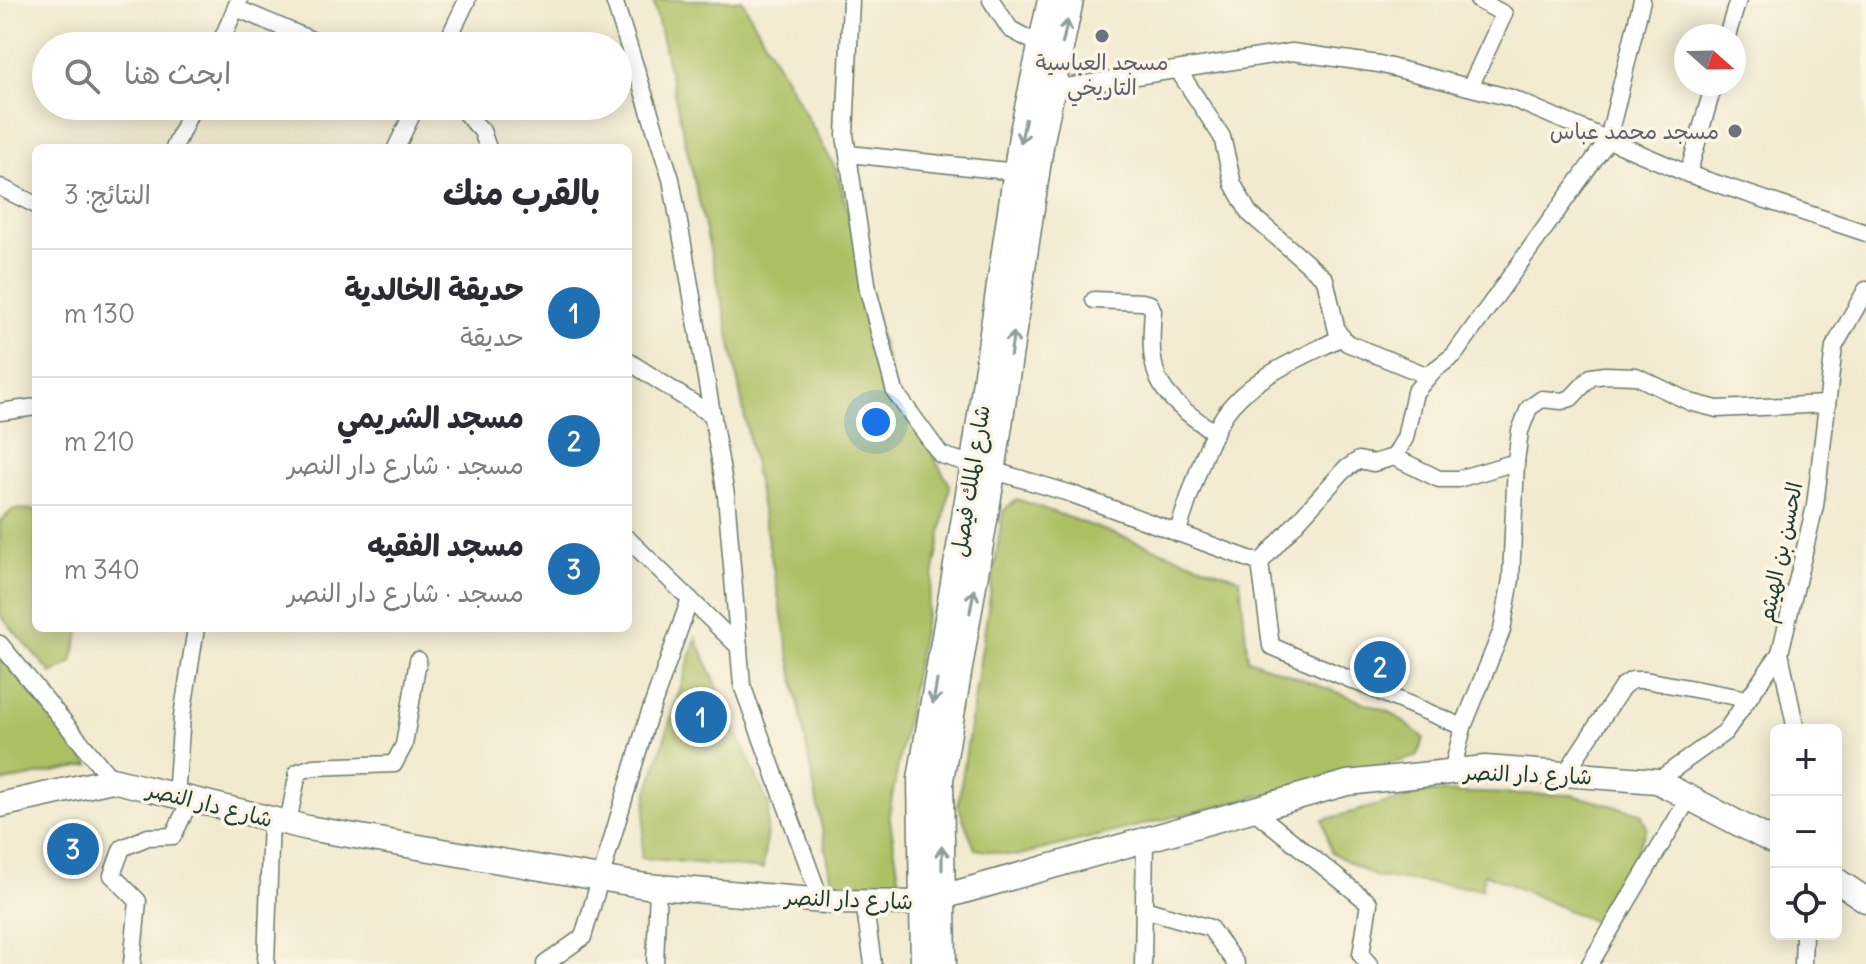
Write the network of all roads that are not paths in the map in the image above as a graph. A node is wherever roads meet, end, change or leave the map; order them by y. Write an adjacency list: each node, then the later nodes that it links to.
1 (467, 0): 14 (street)
2 (614, 0): 15 (street)
3 (851, 0): 29 (street)
4 (991, 0): 16 (street)
5 (1050, 0): 16 (street, شارع الملك فيصل)
6 (1071, 0): 20 (street, one-way to 6)
7 (1478, 0): 19 (street)
8 (1642, 0): 25 (street)
9 (1738, 0): 11 (street)
10 (237, 4): 12 (street); 13 (street)
11 (1731, 24)
12 (225, 32)
13 (296, 32)
14 (452, 32)
15 (624, 32)
16 (1040, 45): 30 (street, شارع الملك فيصل, one-way to 30)
17 (632, 57): 43 (street)
18 (1178, 70): 19 (street); 20 (street); 37 (street)
19 (1470, 87): 25 (street)
20 (1053, 89): 47 (street, one-way to 20)
21 (1711, 96): 31 (street)
22 (187, 120): 26 (street)
23 (409, 120): 27 (street)
24 (472, 120): 28 (street)
25 (1608, 140): 31 (street); 39 (street)
26 (176, 144)
27 (398, 144)
28 (487, 144)
29 (849, 154): 30 (street); 47 (street)
30 (1016, 172): 47 (street, شارع الملك فيصل)
31 (1688, 174): 34 (street)
32 (0, 187): 33 (street)
33 (32, 203)
34 (1866, 233)
35 (1866, 290): 40 (street, الحسن بن الهيثم)
36 (1094, 300): 44 (street)
37 (1342, 337): 39 (street); 44 (street)
38 (632, 364): 43 (street)
39 (1428, 376): 45 (street)
40 (1827, 404): 46 (street); 55 (street, الحسن بن الهيثم)
41 (32, 408): 42 (street)
42 (0, 412)
43 (713, 416): 54 (street)
44 (1215, 433): 48 (street)
45 (1394, 457): 46 (street); 50 (street)
46 (1516, 462): 59 (street)
47 (983, 467): 48 (street); 74 (street, شارع الملك فيصل)
48 (1177, 533): 50 (street)
49 (632, 543): 51 (street)
50 (1260, 563): 59 (street)
51 (690, 599): 54 (street); 71 (street)
52 (195, 632): 64 (street)
53 (0, 644): 62 (street)
54 (739, 647): 76 (street)
55 (1780, 653): 57 (street, الحسن بن الهيثم); 58 (street)
56 (418, 660): 68 (street)
57 (1748, 699): 61 (street); 63 (street, الحسن بن الهيثم)
58 (1795, 724)
59 (1463, 727): 60 (street)
60 (1452, 772): 61 (street, شارع دار النصر); 67 (street, شارع دار النصر)
61 (1565, 774): 63 (street, شارع دار النصر)
62 (112, 780): 64 (street, شارع دار النصر); 66 (street, شارع دار النصر)
63 (1657, 781): 65 (street, شارع دار النصر)
64 (184, 798): 68 (street, شارع دار النصر); 80 (street)
65 (1689, 798): 70 (street, شارع دار النصر); 90 (street)
66 (0, 805)
67 (1252, 809): 69 (street, شارع دار النصر); 89 (street)
68 (280, 821): 71 (street, شارع دار النصر); 81 (street)
69 (1145, 839): 74 (street, شارع دار النصر); 78 (street)
70 (1770, 840)
71 (599, 878): 73 (street, شارع دار النصر); 82 (street)
72 (1842, 884): 75 (street)
73 (658, 887): 76 (street, شارع دار النصر); 83 (street)
74 (932, 900): 77 (street, شارع دار النصر); 85 (street, شارع الملك فيصل); 86 (street)
75 (1866, 900)
76 (821, 901): 77 (street, شارع دار النصر)
77 (864, 902): 84 (street)
78 (1144, 909): 87 (street); 88 (street)
79 (1804, 940): 91 (street)
80 (132, 964)
81 (266, 964)
82 (545, 964)
83 (655, 964)
84 (873, 964)
85 (923, 964)
86 (944, 964)
87 (1143, 964)
88 (1236, 964)
89 (1369, 964)
90 (1590, 964)
91 (1803, 964)

